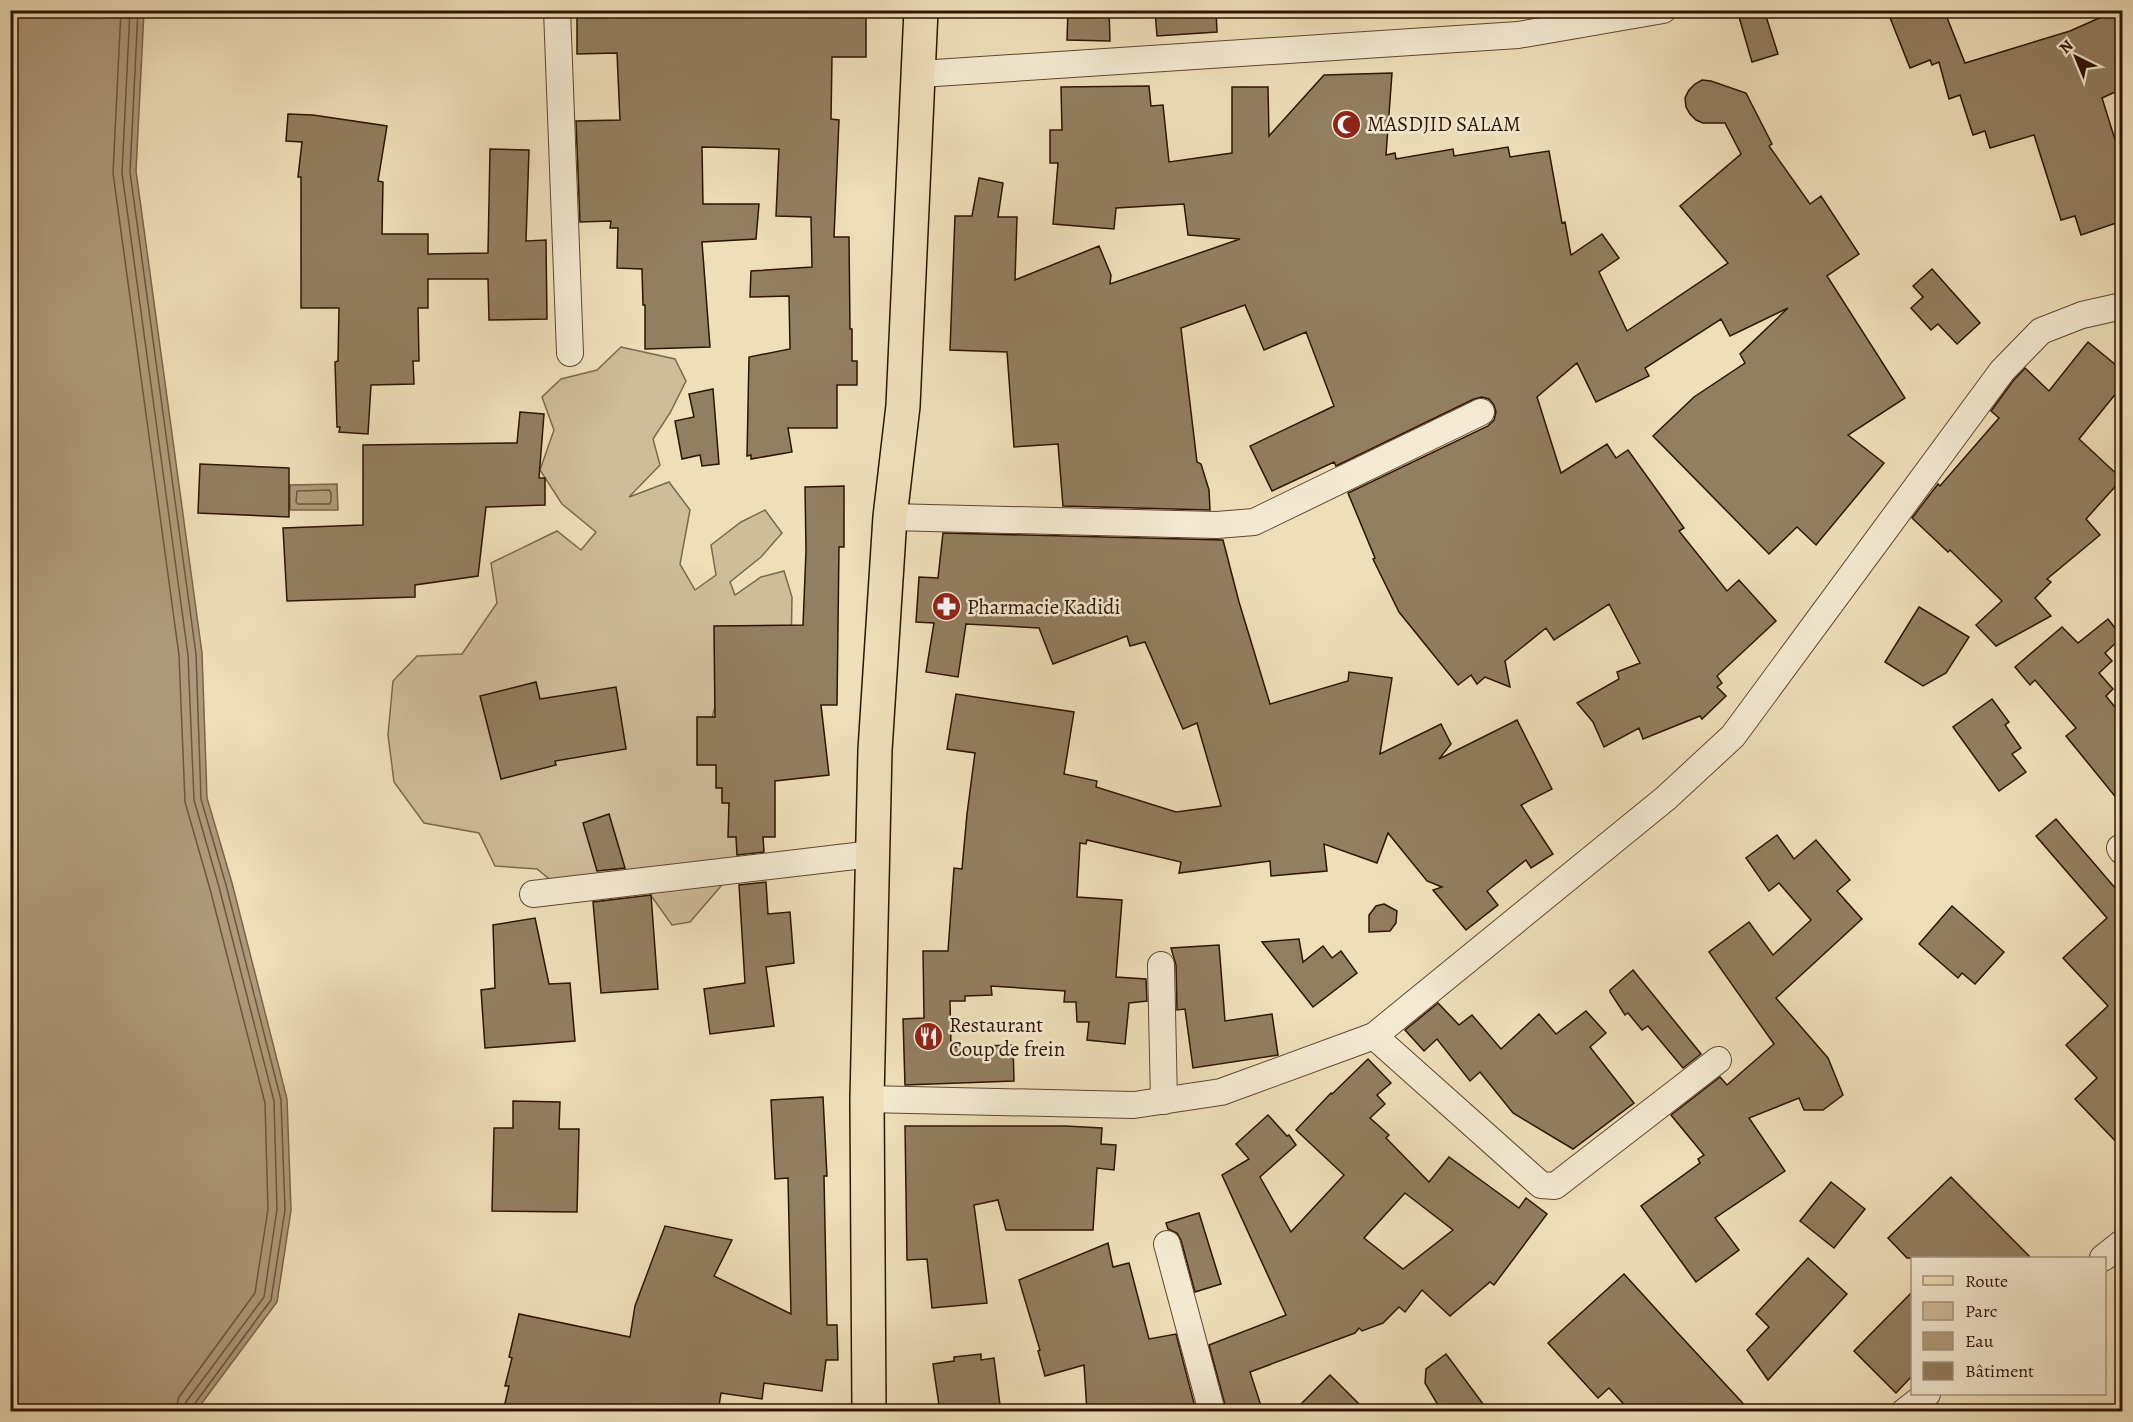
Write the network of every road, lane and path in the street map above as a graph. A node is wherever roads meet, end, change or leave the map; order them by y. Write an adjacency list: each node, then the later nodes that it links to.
1 (557, 10): 6 (street)
2 (921, 10): 4 (main road)
3 (1663, 10): 4 (street)
4 (920, 74): 8 (main road)
5 (2122, 306): 12 (street)
6 (570, 353)
7 (1481, 412): 8 (street)
8 (890, 517): 9 (main road)
9 (872, 854): 10 (street); 14 (main road)
10 (533, 894)
11 (1161, 965): 15 (street)
12 (1374, 1036): 13 (street); 15 (street)
13 (1718, 1060)
14 (867, 1099): 15 (street); 20 (main road)
15 (1164, 1101)
16 (1167, 1244): 21 (street)
17 (2122, 1244): 18 (street)
18 (2104, 1257)
19 (1927, 1395): 22 (street)
20 (869, 1412)
21 (1212, 1412)
22 (1904, 1412)

